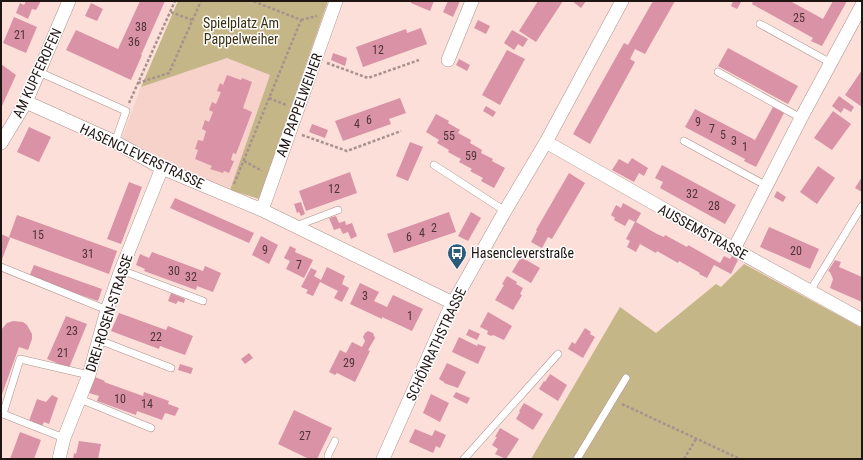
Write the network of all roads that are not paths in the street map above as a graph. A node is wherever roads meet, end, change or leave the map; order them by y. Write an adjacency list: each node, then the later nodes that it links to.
1 (69, 1): 9 (street, AM KUPFEROFEN)
2 (336, 1): 21 (street, AM PAPPELWEIHER)
3 (472, 1): 7 (street)
4 (622, 1): 15 (street, SCHÖNRATHSTRASSE)
5 (862, 5): 8 (street)
6 (760, 24): 8 (lane)
7 (448, 60)
8 (831, 63): 12 (street)
9 (39, 72): 11 (street, AM KUPFEROFEN); 14 (lane)
10 (718, 72): 12 (lane)
11 (26, 102): 14 (street, HASENCLEVERSTRASSE); 16 (street, AM KUPFEROFEN)
12 (801, 118): 19 (street)
13 (684, 141): 19 (lane)
14 (115, 142): 18 (street, HASENCLEVERSTRASSE)
15 (546, 142): 23 (street, SCHÖNRATHSTRASSE); 25 (street, AUSSEMSTRASSE)
16 (1, 143)
17 (434, 165): 23 (lane)
18 (162, 168): 21 (street, HASENCLEVERSTRASSE); 27 (street, DREI-ROSEN-STRASSE)
19 (767, 186): 25 (street)
20 (862, 206): 28 (lane)
21 (262, 210): 24 (street, HASENCLEVERSTRASSE)
22 (338, 210): 24 (lane)
23 (505, 210): 30 (street, SCHÖNRATHSTRASSE)
24 (296, 226): 30 (street, HASENCLEVERSTRASSE)
25 (734, 249): 28 (street, AUSSEMSTRASSE)
26 (1, 267): 31 (lane)
27 (121, 270): 29 (lane); 31 (street, DREI-ROSEN-STRASSE)
28 (810, 291): 32 (street, AUSSEMSTRASSE)
29 (203, 301)
30 (453, 303): 45 (street, SCHÖNRATHSTRASSE)
31 (107, 310): 33 (street, DREI-ROSEN-STRASSE)
32 (862, 320)
33 (99, 340): 35 (lane); 36 (street, DREI-ROSEN-STRASSE)
34 (558, 354): 46 (lane)
35 (171, 368)
36 (89, 374): 38 (street, DREI-ROSEN-STRASSE); 39 (lane)
37 (626, 378): 47 (lane)
38 (80, 399): 40 (lane); 41 (street, DREI-ROSEN-STRASSE)
39 (2, 416): 41 (lane)
40 (151, 428)
41 (64, 438): 43 (street, DREI-ROSEN-STRASSE)
42 (335, 440): 44 (lane)
43 (59, 459)
44 (328, 459)
45 (383, 459)
46 (464, 459)
47 (577, 459)

